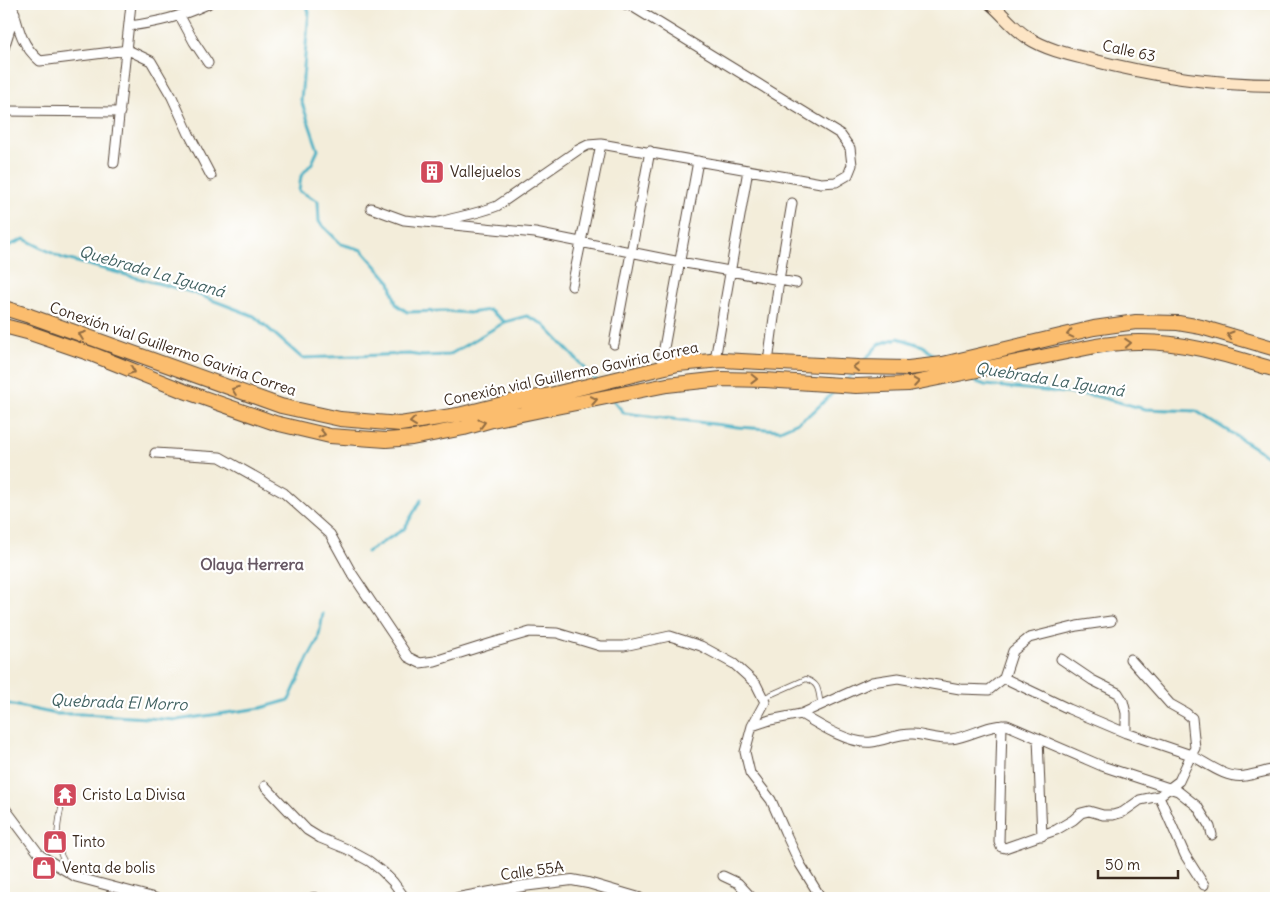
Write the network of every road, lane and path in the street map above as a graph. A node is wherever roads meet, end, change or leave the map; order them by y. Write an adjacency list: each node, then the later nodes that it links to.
1 (131, 4): 7 (street)
2 (208, 4): 6 (street)
3 (625, 4): 18 (street)
4 (991, 4): 11 (main road, Calle 63)
5 (14, 8): 8 (street); 9 (street)
6 (180, 16): 7 (street); 10 (street)
7 (129, 26): 9 (street)
8 (4, 48)
9 (128, 50): 13 (street); 19 (street)
10 (208, 63)
11 (1276, 85)
12 (4, 111): 13 (street)
13 (120, 112): 17 (street)
14 (601, 144): 15 (street); 22 (street); 23 (street)
15 (650, 152): 16 (street); 24 (street)
16 (698, 160): 18 (street); 25 (street)
17 (114, 163)
18 (748, 170): 26 (street)
19 (211, 176)
20 (792, 203): 27 (street)
21 (371, 208): 22 (street)
22 (436, 223): 23 (street)
23 (580, 243): 24 (street); 29 (street)
24 (630, 253): 25 (street); 32 (street)
25 (680, 262): 26 (street); 36 (street)
26 (729, 271): 27 (street); 34 (street)
27 (779, 280): 28 (street); 35 (street)
28 (796, 282)
29 (572, 286)
30 (4, 308): 38 (highway, Conexión vial Guillermo Gaviria Correa, one-way to 30)
31 (4, 326): 38 (highway, Conexión vial Guillermo Gaviria Correa, one-way to 38)
32 (614, 344)
33 (1276, 349): 38 (highway, Conexión vial Guillermo Gaviria Correa, one-way to 38)
34 (716, 354)
35 (769, 355)
36 (662, 358)
37 (1276, 370): 38 (highway, Conexión vial Guillermo Gaviria Correa, one-way to 37)
38 (546, 402)
39 (155, 454): 44 (street)
40 (1111, 621): 43 (street)
41 (1061, 659): 49 (street)
42 (1130, 659): 51 (street)
43 (1004, 678): 45 (street); 49 (street)
44 (763, 698): 45 (lane); 48 (street)
45 (821, 706): 46 (street)
46 (801, 714): 47 (street); 48 (street)
47 (1002, 725): 50 (street); 59 (street)
48 (752, 726): 68 (street)
49 (1126, 733): 51 (street)
50 (1038, 738): 54 (street); 59 (street)
51 (1191, 755): 52 (street); 54 (street)
52 (1276, 769)
53 (265, 786): 64 (street)
54 (1168, 789): 55 (street); 58 (street)
55 (1159, 796): 59 (street); 62 (street)
56 (4, 807): 61 (street)
57 (61, 809): 61 (lane)
58 (1212, 835)
59 (1042, 836)
60 (723, 876): 67 (street)
61 (76, 877): 63 (street)
62 (1204, 886)
63 (155, 898)
64 (405, 898)
65 (458, 898): 66 (street, Calle 55A)
66 (639, 898)
67 (752, 898)
68 (821, 898)

